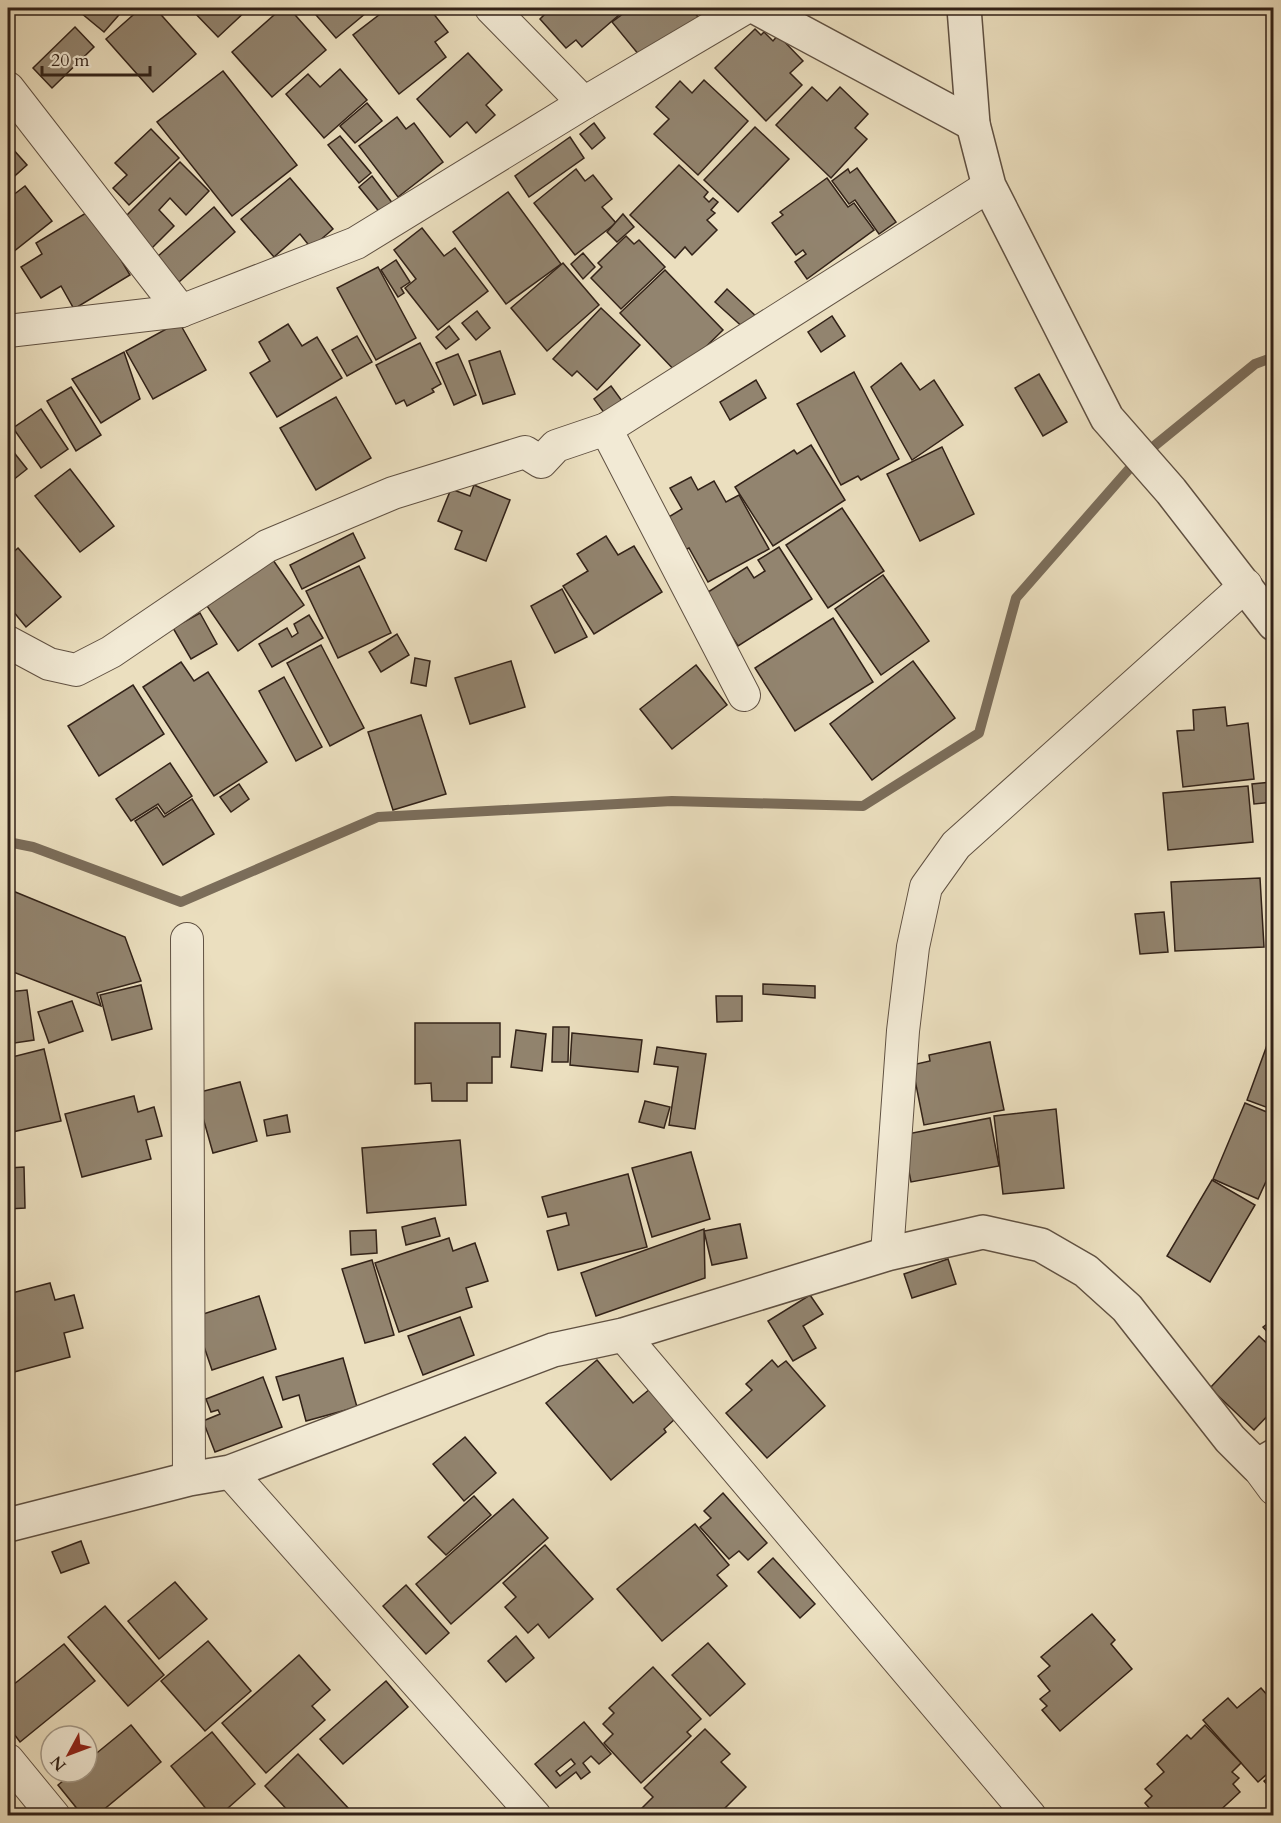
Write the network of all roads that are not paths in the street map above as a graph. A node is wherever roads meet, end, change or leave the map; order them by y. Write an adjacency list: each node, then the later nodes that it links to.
1 (491, 8): 6 (street)
2 (745, 8): 6 (street)
3 (757, 8): 7 (street)
4 (964, 8): 7 (street)
5 (8, 88): 9 (street)
6 (584, 102): 9 (street)
7 (973, 123): 8 (street)
8 (988, 186): 11 (street); 12 (street)
9 (181, 311): 10 (street)
10 (8, 331)
11 (606, 429): 14 (street); 15 (street)
12 (1246, 585): 13 (street); 17 (street)
13 (1274, 624)
14 (8, 642)
15 (744, 695)
16 (187, 939): 21 (street)
17 (887, 1254): 18 (street); 19 (street)
18 (623, 1335): 20 (street); 26 (street)
19 (1268, 1470)
20 (230, 1472): 21 (street); 25 (street)
21 (189, 1479): 22 (street)
22 (8, 1525)
23 (8, 1760): 24 (street)
24 (54, 1815)
25 (535, 1815)
26 (1030, 1815)

